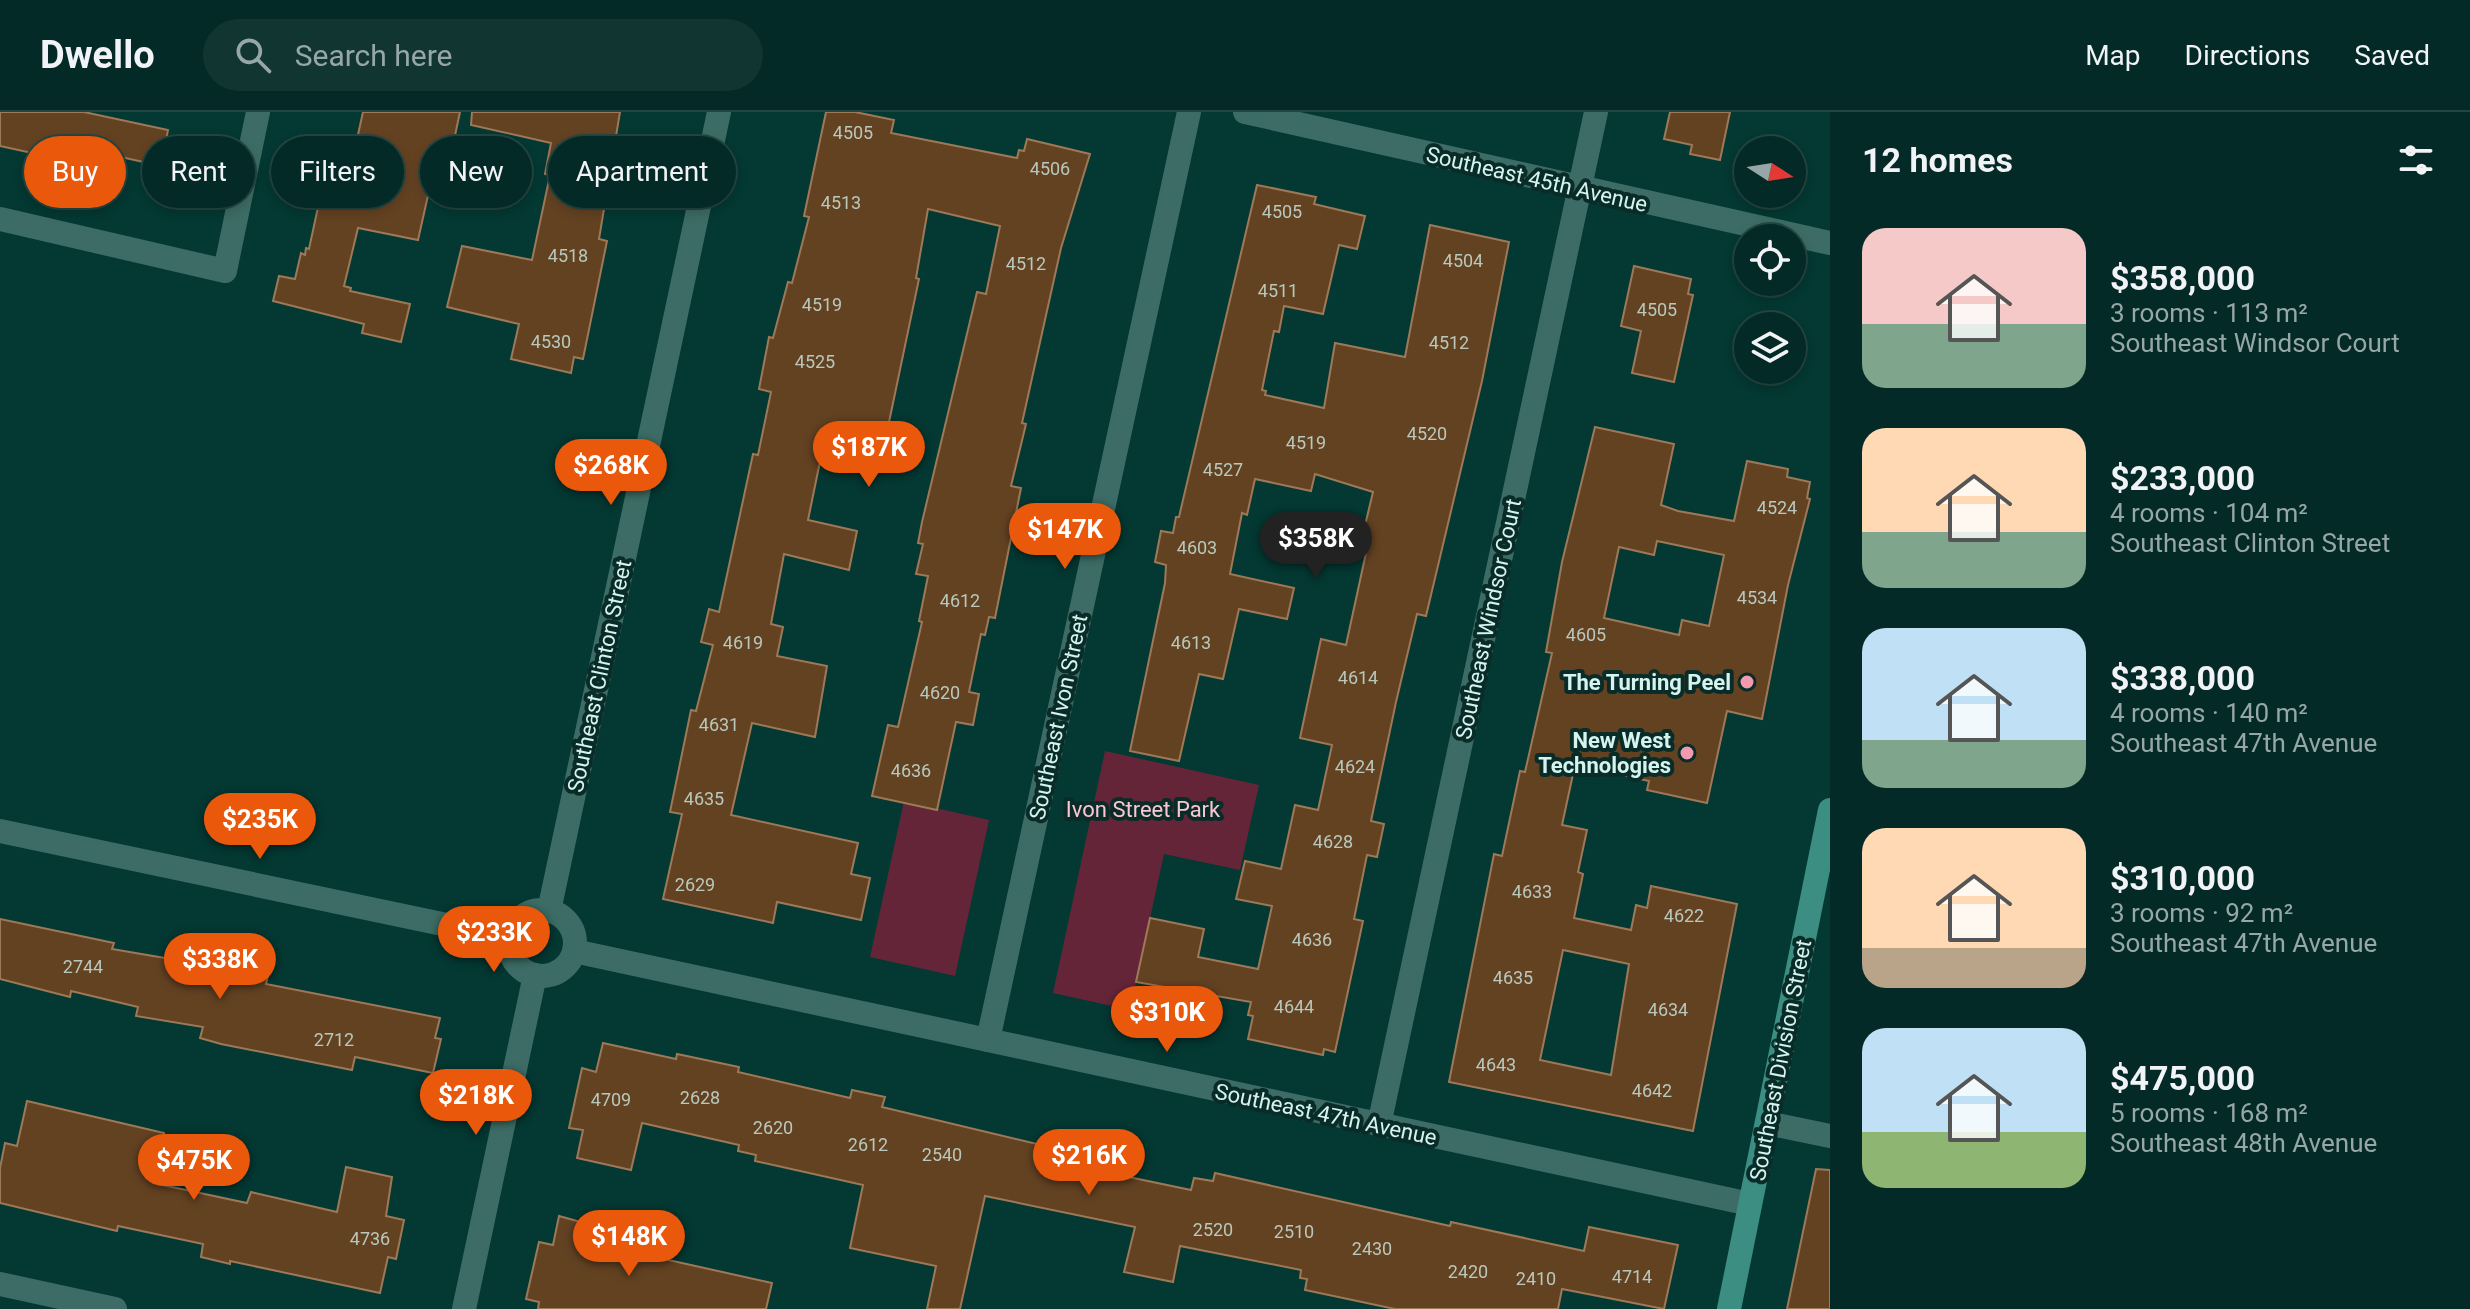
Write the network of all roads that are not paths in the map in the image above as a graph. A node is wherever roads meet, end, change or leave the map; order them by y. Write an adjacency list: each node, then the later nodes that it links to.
1 (258, 112): 7 (street)
2 (719, 112): 11 (street, Southeast Clinton Street)
3 (1189, 112): 15 (street, Southeast Ivon Street)
4 (1245, 112): 6 (street, Southeast 45th Avenue)
5 (1596, 112): 6 (street, Southeast Windsor Court)
6 (1580, 189): 8 (street, Southeast 45th Avenue); 17 (street, Southeast Windsor Court)
7 (0, 219)
8 (1830, 243)
9 (1830, 810): 16 (main road, Southeast Division Street)
10 (0, 831): 12 (street)
11 (549, 911): 12 (street); 13 (street)
12 (509, 938): 14 (street)
13 (574, 951): 14 (street); 15 (street, Southeast 47th Avenue)
14 (535, 975): 22 (street)
15 (988, 1040): 17 (street, Southeast 47th Avenue)
16 (1767, 1123): 18 (street); 19 (main road, Southeast Division Street)
17 (1379, 1125): 19 (street, Southeast 47th Avenue)
18 (1830, 1136)
19 (1750, 1204): 23 (main road, Southeast Division Street)
20 (0, 1284): 21 (street)
21 (115, 1309)
22 (464, 1309)
23 (1729, 1309)

